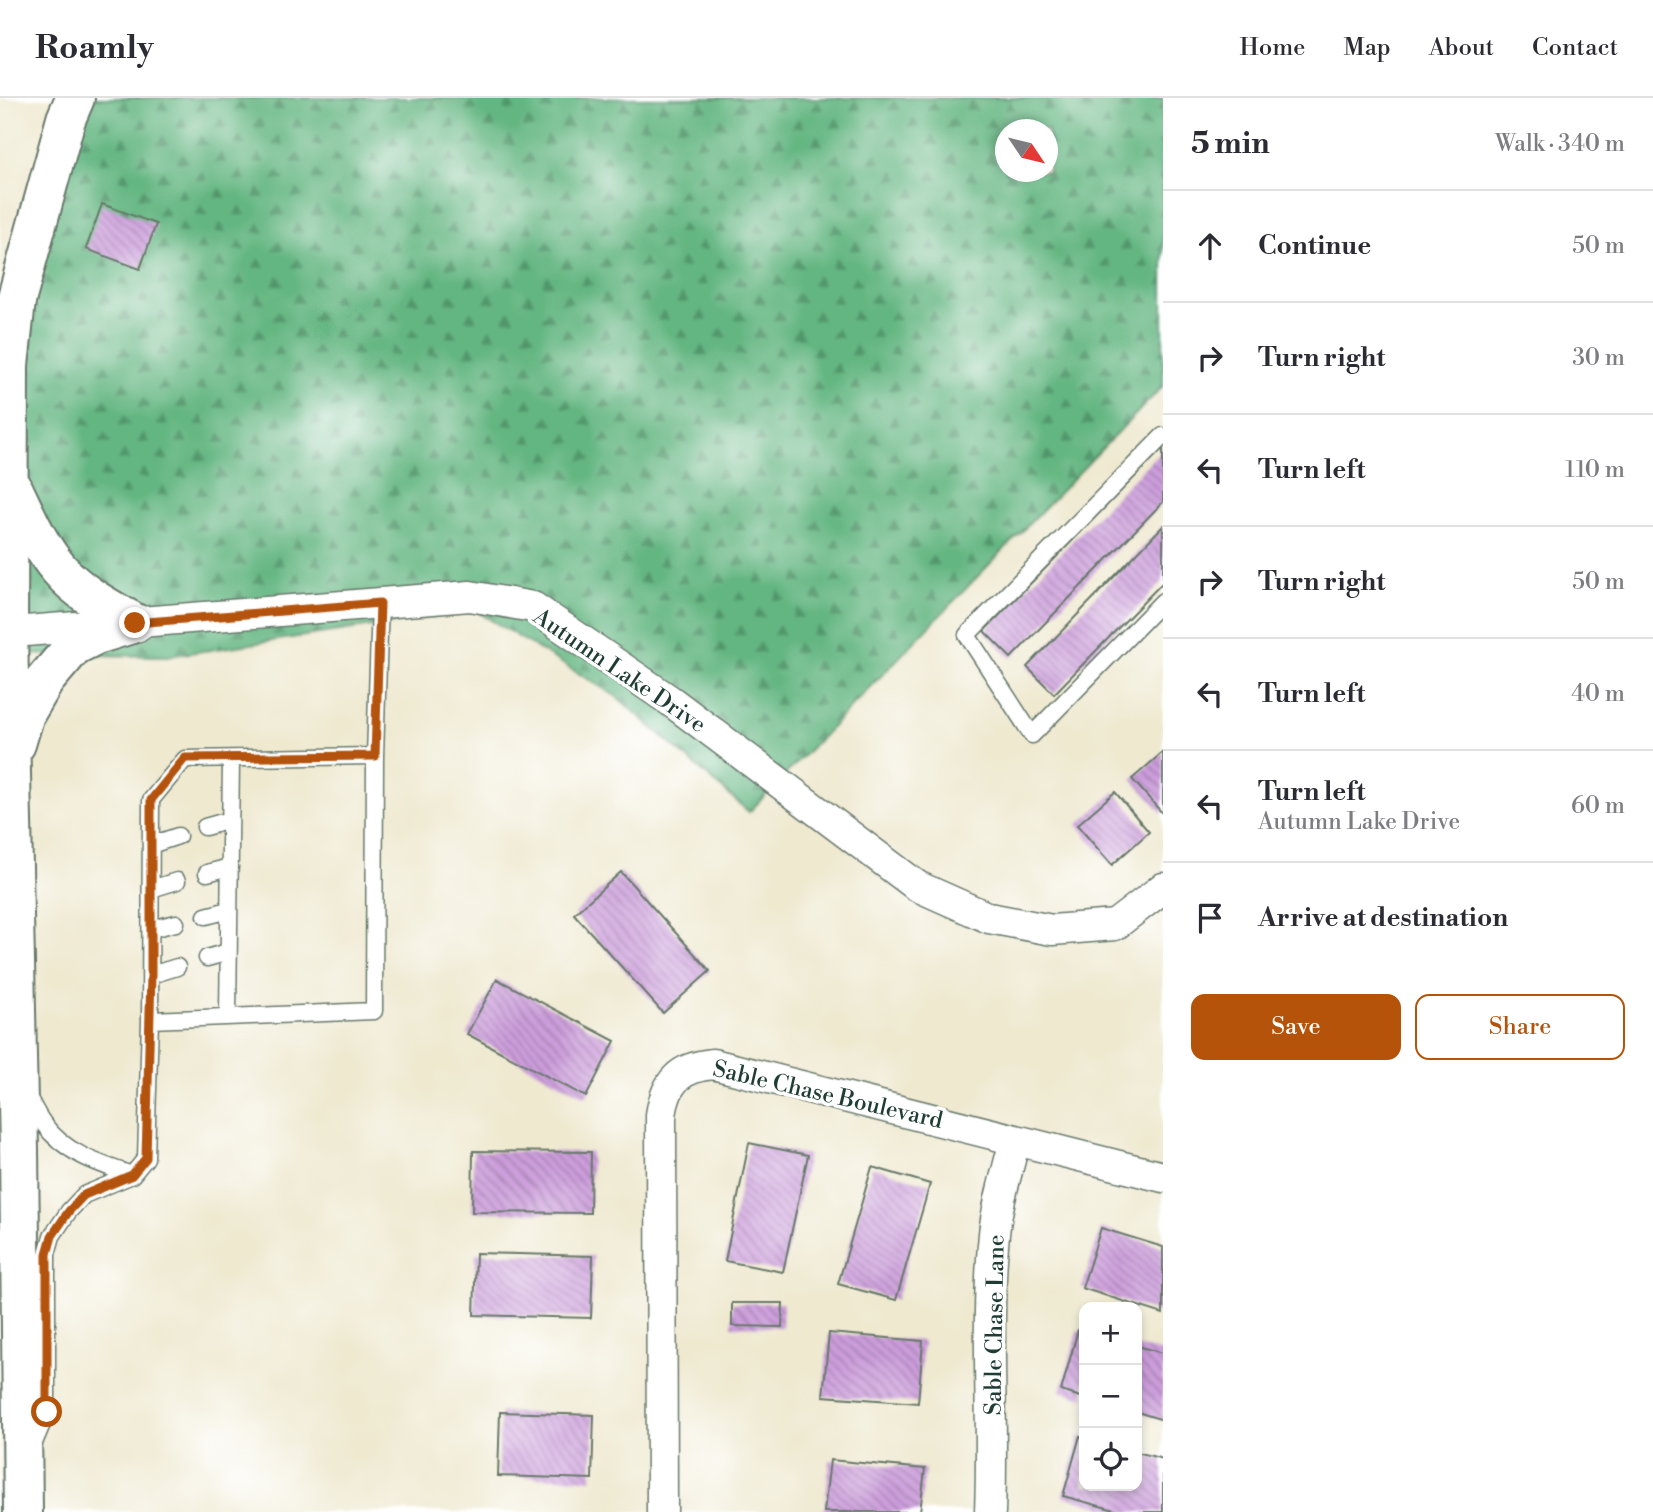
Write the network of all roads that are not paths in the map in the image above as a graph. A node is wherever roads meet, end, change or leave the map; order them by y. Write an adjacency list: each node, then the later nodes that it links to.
1 (75, 98): 3 (main road)
2 (1163, 436): 4 (lane)
3 (4, 492): 6 (main road); 7 (main road)
4 (1163, 601)
5 (380, 603): 6 (street, Autumn Lake Drive); 9 (lane); 18 (street, Autumn Lake Drive)
6 (135, 623): 7 (street, Autumn Lake Drive); 8 (main road)
7 (4, 633): 8 (main road)
8 (5, 754): 30 (main road)
9 (375, 756): 10 (lane); 28 (lane)
10 (231, 759): 11 (lane); 14 (lane)
11 (230, 820): 12 (lane); 15 (lane)
12 (205, 827)
13 (178, 836): 14 (lane)
14 (151, 845): 19 (lane)
15 (230, 866): 16 (lane); 20 (lane)
16 (207, 873)
17 (177, 881): 19 (lane)
18 (1163, 888)
19 (151, 889): 23 (lane)
20 (229, 910): 21 (lane); 24 (lane)
21 (206, 916)
22 (176, 923): 23 (lane)
23 (151, 929): 27 (lane)
24 (228, 951): 25 (lane); 28 (lane)
25 (207, 958)
26 (177, 967): 27 (lane)
27 (151, 975): 29 (lane)
28 (228, 1015): 29 (lane)
29 (150, 1020): 32 (lane)
30 (17, 1078): 32 (lane); 34 (main road)
31 (1015, 1140): 33 (street, Sable Chase Boulevard); 36 (street, Sable Chase Boulevard); 37 (street, Sable Chase Lane)
32 (132, 1175): 34 (lane)
33 (1163, 1177)
34 (22, 1468): 35 (main road)
35 (17, 1511)
36 (662, 1512)
37 (990, 1512)

